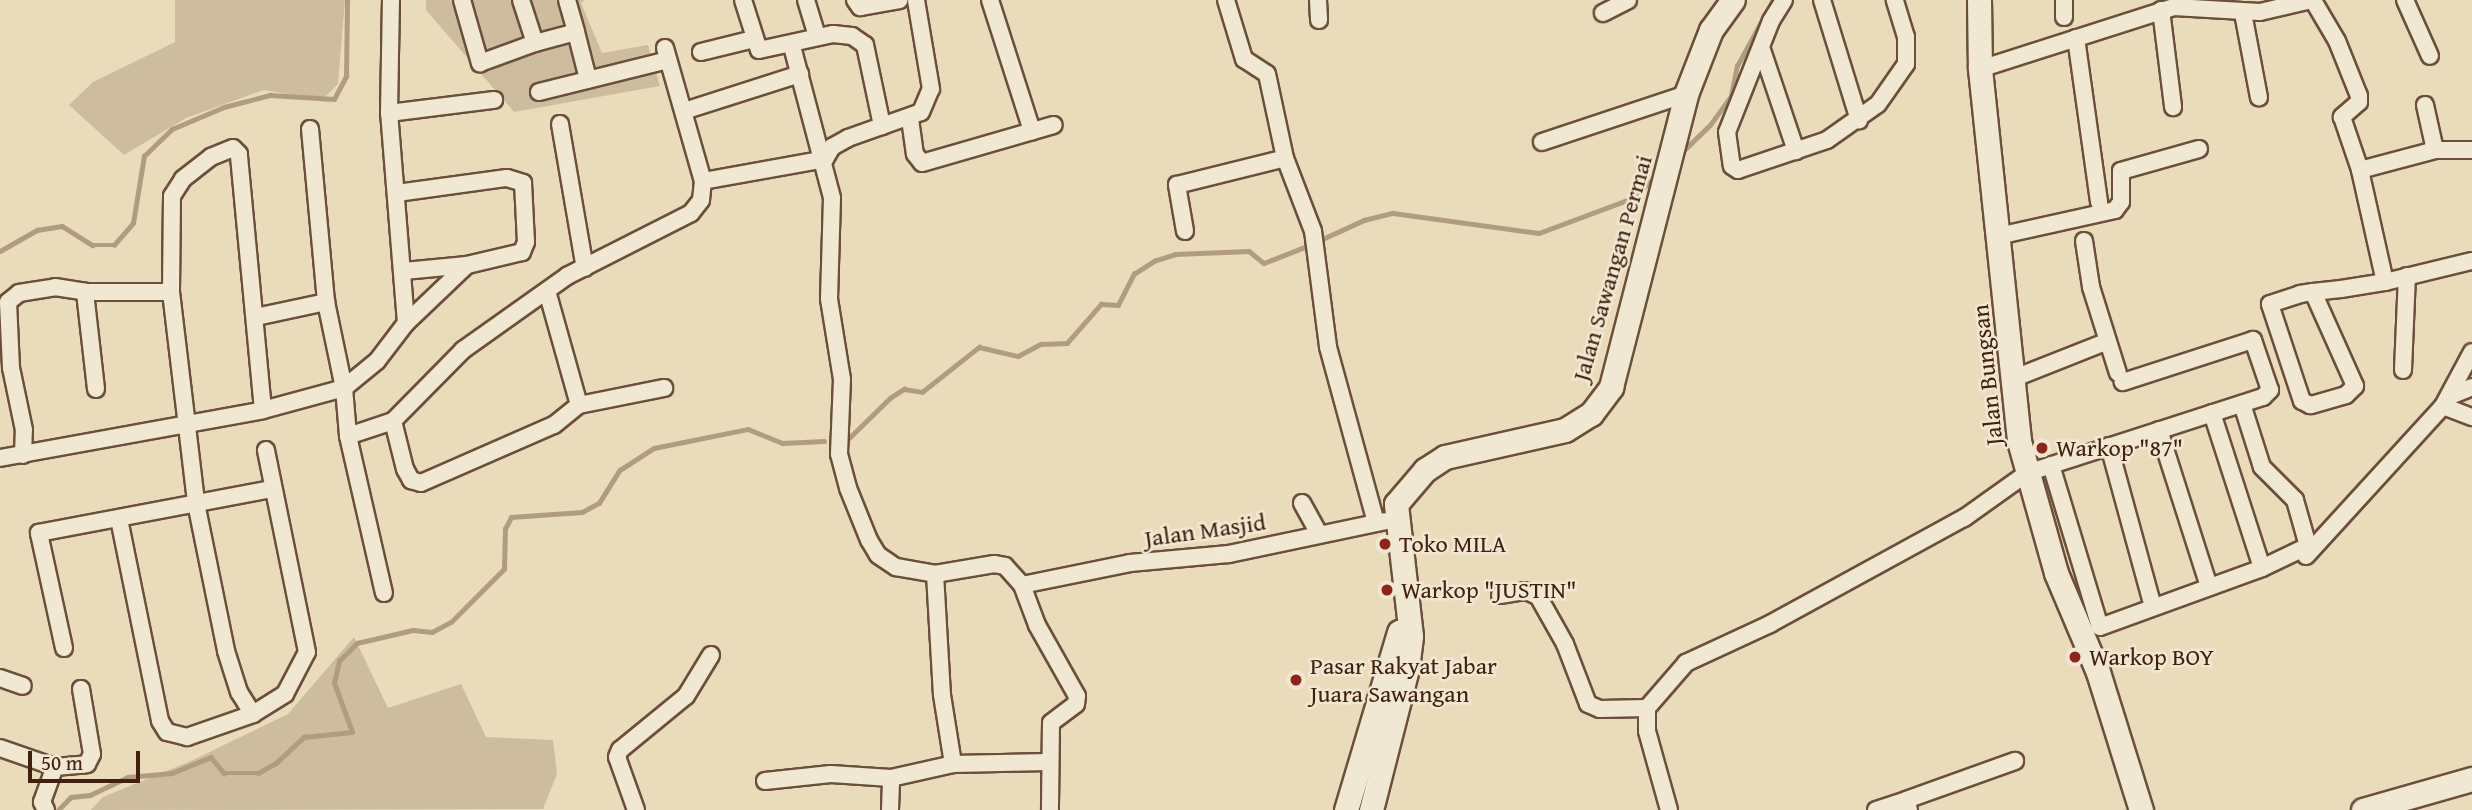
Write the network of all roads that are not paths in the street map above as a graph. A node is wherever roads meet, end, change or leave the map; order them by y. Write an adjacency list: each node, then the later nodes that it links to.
1 (391, 0): 46 (street)
2 (462, 0): 31 (street)
3 (522, 0): 31 (street)
4 (568, 0): 27 (street)
5 (743, 0): 30 (street)
6 (806, 0): 28 (street)
7 (855, 0): 8 (street)
8 (899, 0)
9 (916, 0): 47 (street)
10 (990, 0): 53 (street)
11 (1226, 0): 59 (street)
12 (1318, 0): 26 (street)
13 (1628, 0): 23 (street)
14 (1733, 0): 40 (street, Jalan Sawangan Permai)
15 (1784, 0): 32 (street)
16 (1822, 0): 48 (street)
17 (1895, 0): 48 (street)
18 (1979, 0): 36 (street, Jalan Bungsan)
19 (2064, 0): 25 (street)
20 (2405, 0): 35 (street)
21 (2313, 1): 24 (street); 61 (street)
22 (2161, 10): 24 (street); 29 (street); 44 (street)
23 (1603, 13)
24 (2243, 13): 41 (street)
25 (2064, 17)
26 (1319, 20)
27 (576, 32): 31 (street); 38 (street)
28 (817, 36): 30 (street); 51 (street)
29 (2076, 38): 36 (street); 64 (street)
30 (754, 39): 34 (street)
31 (535, 43)
32 (1760, 47): 58 (street); 58 (street)
33 (793, 50): 37 (street)
34 (701, 52)
35 (2430, 56)
36 (1980, 69): 66 (street, Jalan Bungsan)
37 (800, 74): 45 (street); 60 (street)
38 (588, 79): 39 (street); 45 (street)
39 (539, 92)
40 (1686, 94): 54 (street); 109 (street, Jalan Sawangan Permai)
41 (2259, 98)
42 (494, 100): 46 (street)
43 (2425, 105): 56 (street)
44 (2174, 107)
45 (684, 111): 62 (street)
46 (389, 113): 63 (street)
47 (910, 119): 51 (street); 53 (street)
48 (1859, 120): 58 (street)
49 (560, 124): 70 (street)
50 (1054, 125): 53 (street)
51 (882, 126): 60 (street)
52 (310, 128): 78 (street)
53 (1032, 131)
54 (1542, 142)
55 (2199, 149): 66 (street)
56 (2435, 150): 57 (street); 61 (street)
57 (2472, 150)
58 (1796, 151)
59 (1285, 158): 65 (street); 109 (street)
60 (825, 159): 62 (street); 112 (street)
61 (2360, 170): 73 (street)
62 (703, 181): 70 (street)
63 (397, 193): 69 (street); 71 (street)
64 (2099, 202)
65 (1185, 231)
66 (1998, 236): 84 (street, Jalan Bungsan)
67 (2084, 241): 81 (street)
68 (2472, 261): 72 (street)
69 (467, 265): 71 (street); 80 (street)
70 (585, 268): 74 (street)
71 (404, 271): 80 (street)
72 (2407, 276): 73 (street); 83 (street)
73 (2385, 282): 77 (street)
74 (547, 291): 91 (street); 95 (street)
75 (85, 292): 76 (street); 88 (street); 101 (street)
76 (171, 292): 79 (street); 96 (street)
77 (2312, 292): 77 (street)
78 (326, 302): 79 (street); 86 (street)
79 (256, 317): 92 (street)
80 (406, 323): 86 (street)
81 (2108, 341): 84 (street); 90 (street)
82 (2472, 352): 89 (street)
83 (2403, 370)
84 (2012, 379): 104 (street, Jalan Bungsan)
85 (2472, 387): 89 (street)
86 (344, 388): 92 (street); 98 (street)
87 (664, 388): 91 (street)
88 (96, 389)
89 (2446, 401): 94 (street); 118 (street)
90 (2242, 404): 93 (street); 111 (street)
91 (579, 405): 95 (street)
92 (263, 410): 96 (street)
93 (2212, 413): 97 (street); 111 (street)
94 (2472, 417)
95 (393, 421): 98 (street)
96 (186, 424): 101 (street); 106 (street)
97 (2159, 430): 99 (street); 114 (street)
98 (348, 436): 115 (street)
99 (2109, 446): 103 (street); 117 (street)
100 (266, 450): 105 (street)
101 (23, 455): 102 (street)
102 (0, 458)
103 (2051, 466): 104 (street); 117 (street)
104 (2027, 473): 118 (street, Jalan Bungsan); 124 (street)
105 (271, 489): 106 (street); 125 (street)
106 (196, 503): 108 (street); 125 (street)
107 (1303, 503): 110 (street)
108 (119, 519): 119 (street); 125 (street)
109 (1385, 521): 110 (street, Jalan Masjid); 136 (street)
110 (1319, 534): 113 (street, Jalan Masjid)
111 (2262, 568): 114 (street)
112 (935, 574): 113 (street); 129 (street)
113 (1022, 585): 128 (street)
114 (2209, 587): 117 (street)
115 (384, 593)
116 (1500, 595): 124 (street)
117 (2153, 607)
118 (2086, 643): 142 (street, Jalan Bungsan)
119 (64, 648)
120 (711, 655): 137 (street)
121 (0, 678): 122 (street)
122 (23, 686)
123 (81, 689): 130 (street)
124 (1647, 708): 140 (street)
125 (253, 714)
126 (0, 748): 130 (street)
127 (2015, 761): 134 (street)
128 (1048, 762): 129 (street); 139 (street)
129 (953, 764): 131 (street)
130 (55, 767): 135 (street)
131 (891, 778): 133 (street); 138 (street)
132 (2472, 779): 143 (street)
133 (765, 780)
134 (1908, 805): 141 (street)
135 (41, 808)
136 (1358, 809)
137 (636, 810)
138 (890, 810)
139 (1050, 810)
140 (1670, 810)
141 (1876, 810)
142 (2141, 810)
143 (2362, 810)

